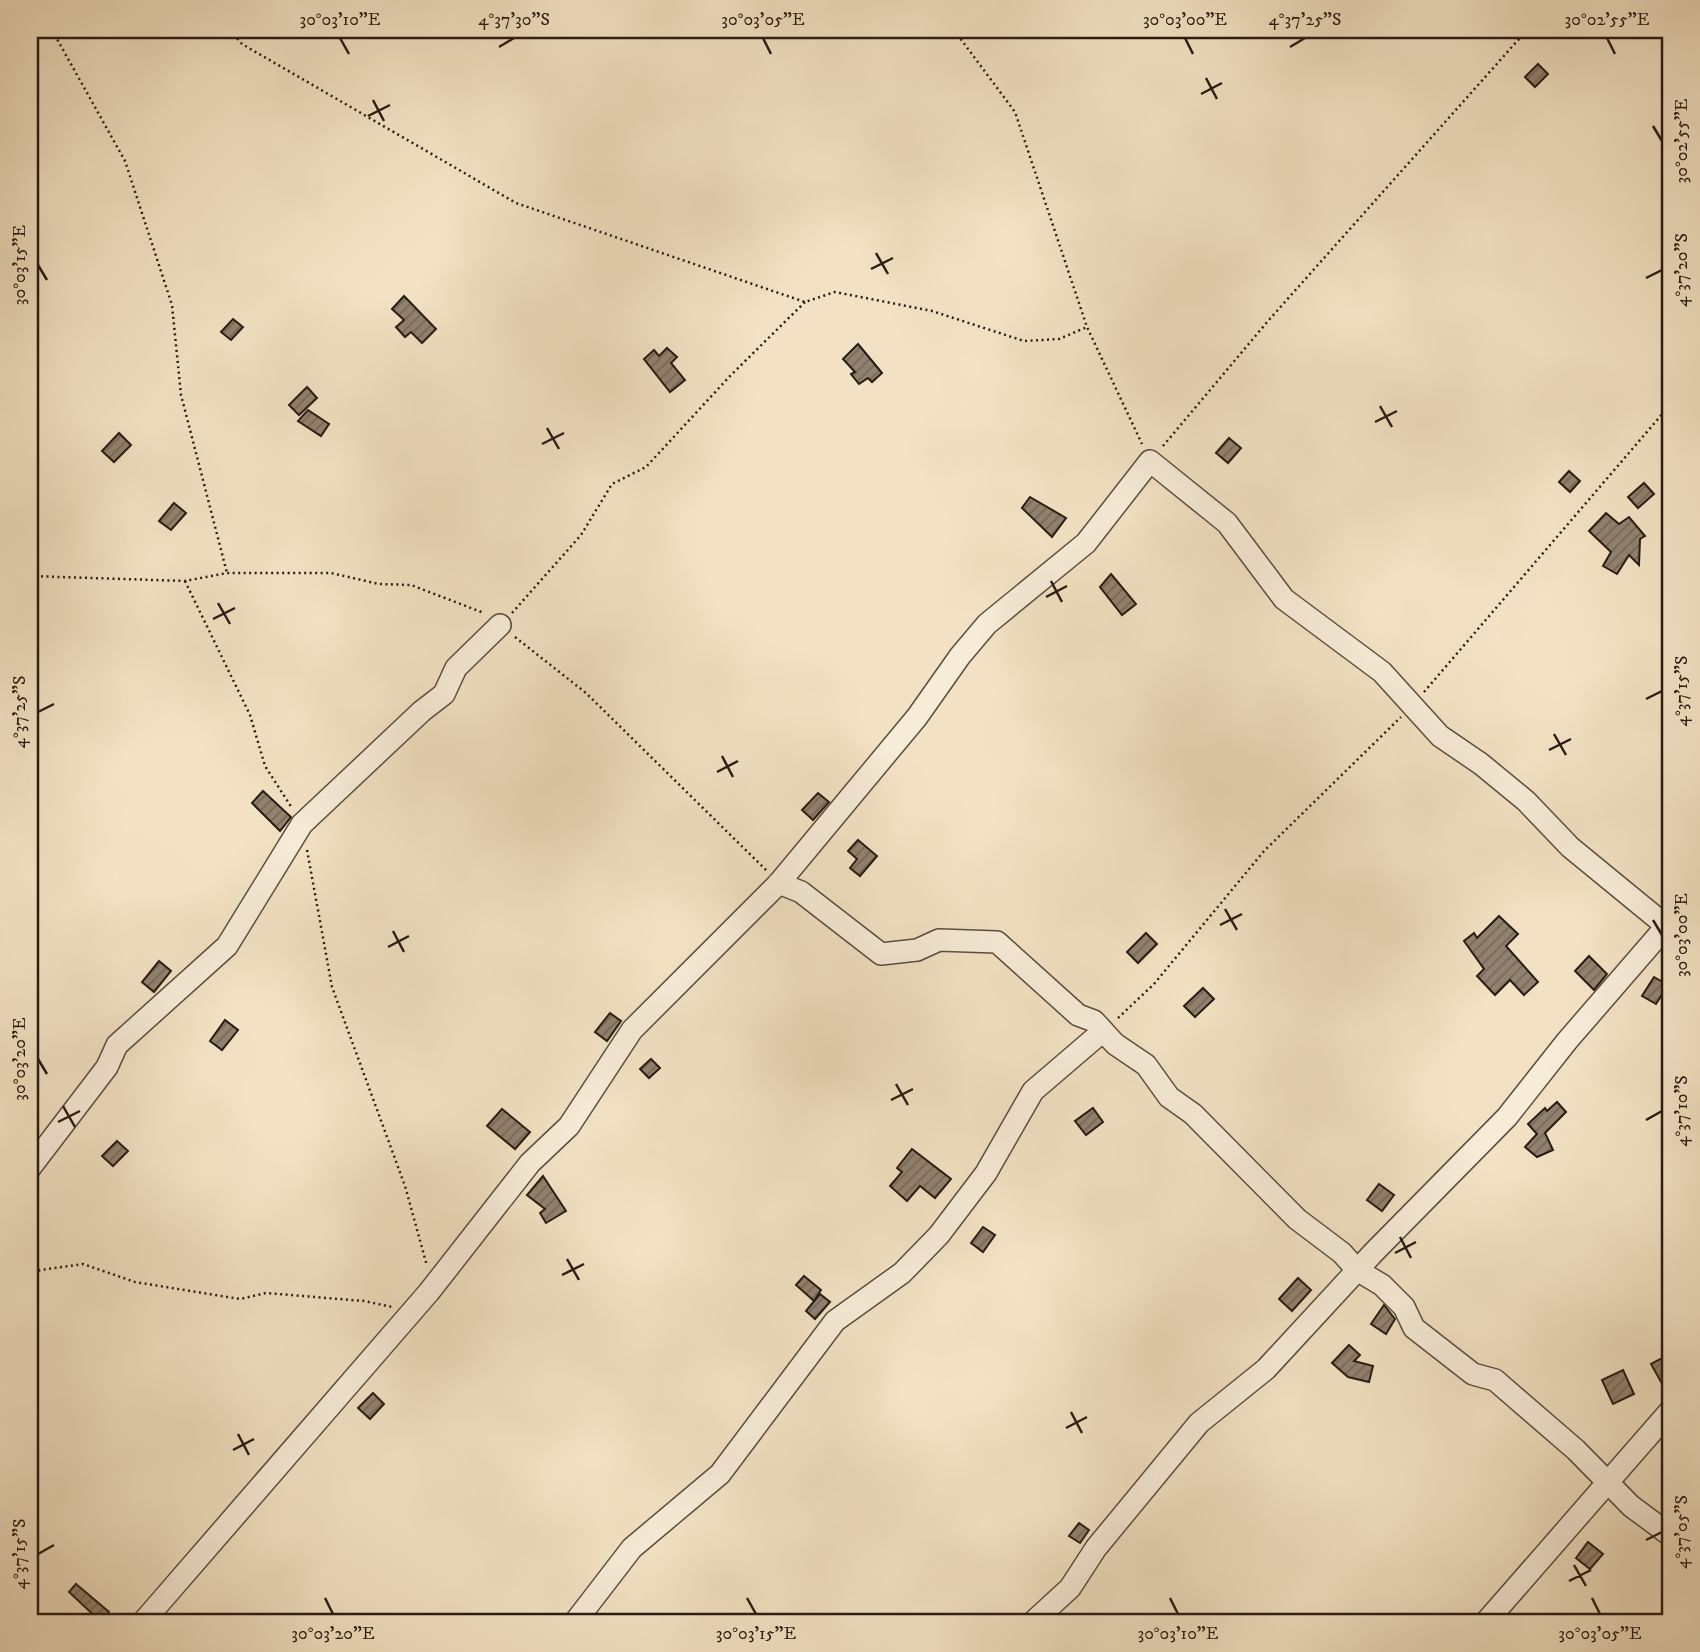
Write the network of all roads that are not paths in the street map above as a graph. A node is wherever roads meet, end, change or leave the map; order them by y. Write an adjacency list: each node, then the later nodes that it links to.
1 (500, 625): 5 (street)
2 (779, 883): 3 (street); 4 (street); 10 (street)
3 (1669, 926): 6 (street)
4 (1103, 1031): 6 (street); 11 (street)
5 (30, 1168)
6 (1357, 1270): 8 (street); 12 (street)
7 (1670, 1411): 8 (street)
8 (1607, 1483): 9 (street); 13 (street)
9 (1670, 1535)
10 (143, 1622)
11 (575, 1622)
12 (1033, 1622)
13 (1486, 1622)

